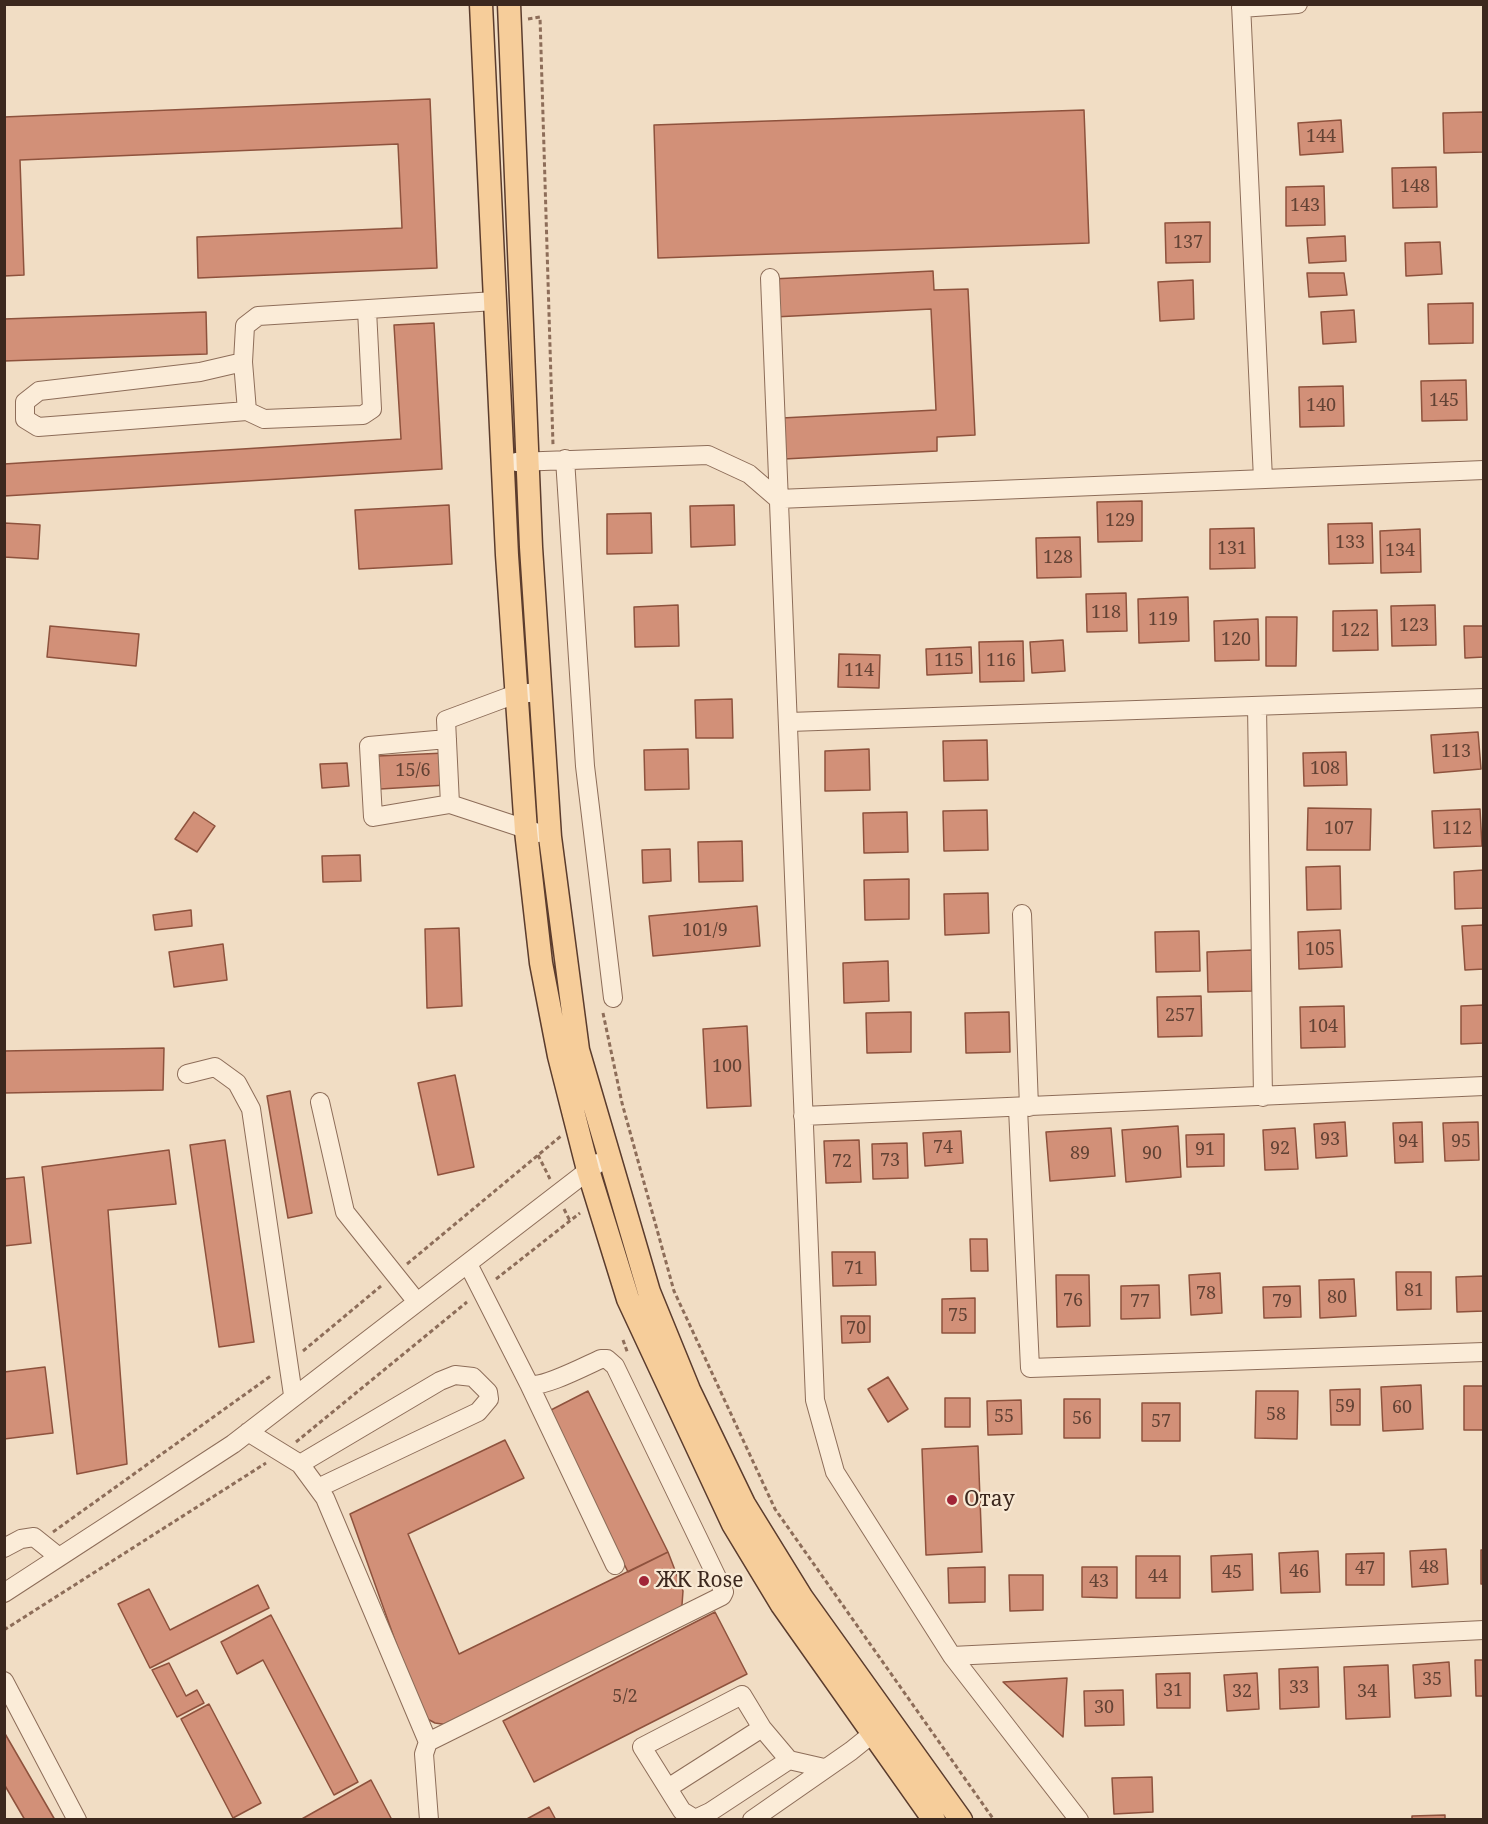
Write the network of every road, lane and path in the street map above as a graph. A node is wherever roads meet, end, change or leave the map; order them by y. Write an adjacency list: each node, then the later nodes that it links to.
1 (481, 4): 6 (main road)
2 (508, 4): 11 (main road)
3 (1298, 4): 4 (street)
4 (1241, 6): 14 (street)
5 (770, 278): 15 (street)
6 (495, 301): 7 (street); 12 (main road)
7 (367, 310): 8 (street); 9 (street)
8 (243, 362): 9 (street); 9 (street)
9 (247, 411)
10 (565, 459): 11 (street); 15 (street); 26 (street)
11 (528, 461): 12 (street); 16 (main road)
12 (503, 463): 17 (main road)
13 (1484, 470): 14 (street)
14 (1263, 479): 15 (street)
15 (778, 499): 20 (street)
16 (541, 692): 17 (street); 24 (main road)
17 (516, 694): 21 (street); 23 (main road)
18 (1484, 698): 19 (street)
19 (1257, 706): 20 (street); 29 (street)
20 (789, 722): 32 (street)
21 (447, 739): 22 (street); 22 (street)
22 (450, 804): 23 (street)
23 (526, 831): 24 (street); 34 (main road)
24 (550, 834): 33 (main road)
25 (1022, 914): 31 (street)
26 (613, 998)
27 (187, 1074): 41 (street)
28 (1484, 1086): 29 (street)
29 (1263, 1097): 31 (street)
30 (320, 1102): 38 (street)
31 (1024, 1108): 32 (street); 39 (street)
32 (803, 1116): 53 (street)
33 (609, 1156): 34 (street); 55 (main road)
34 (588, 1170): 35 (main road); 36 (street)
35 (597, 1200): 37 (path); 55 (main road)
36 (468, 1263): 37 (street); 38 (street)
37 (481, 1290): 40 (street); 43 (path)
38 (417, 1302): 41 (street)
39 (1484, 1352)
40 (529, 1384): 49 (street); 57 (street)
41 (293, 1395): 42 (street)
42 (248, 1432): 43 (street); 48 (street)
43 (282, 1453): 44 (street); 51 (path)
44 (300, 1464): 45 (street); 45 (street)
45 (318, 1488): 57 (street)
46 (775, 1509): 66 (path)
47 (4, 1548): 48 (street)
48 (59, 1557): 50 (street)
49 (615, 1565)
50 (4, 1593)
51 (4, 1630)
52 (1484, 1630): 53 (street)
53 (952, 1656): 67 (street)
54 (4, 1681): 61 (street)
55 (881, 1727): 59 (street); 64 (main road); 65 (main road)
56 (762, 1728): 58 (street); 60 (street); 60 (street)
57 (428, 1742): 62 (street)
58 (789, 1760): 59 (street); 60 (street)
59 (824, 1768): 63 (street)
60 (668, 1788)
61 (77, 1820)
62 (429, 1820)
63 (752, 1820)
64 (934, 1820)
65 (961, 1820)
66 (993, 1820)
67 (1079, 1820)

